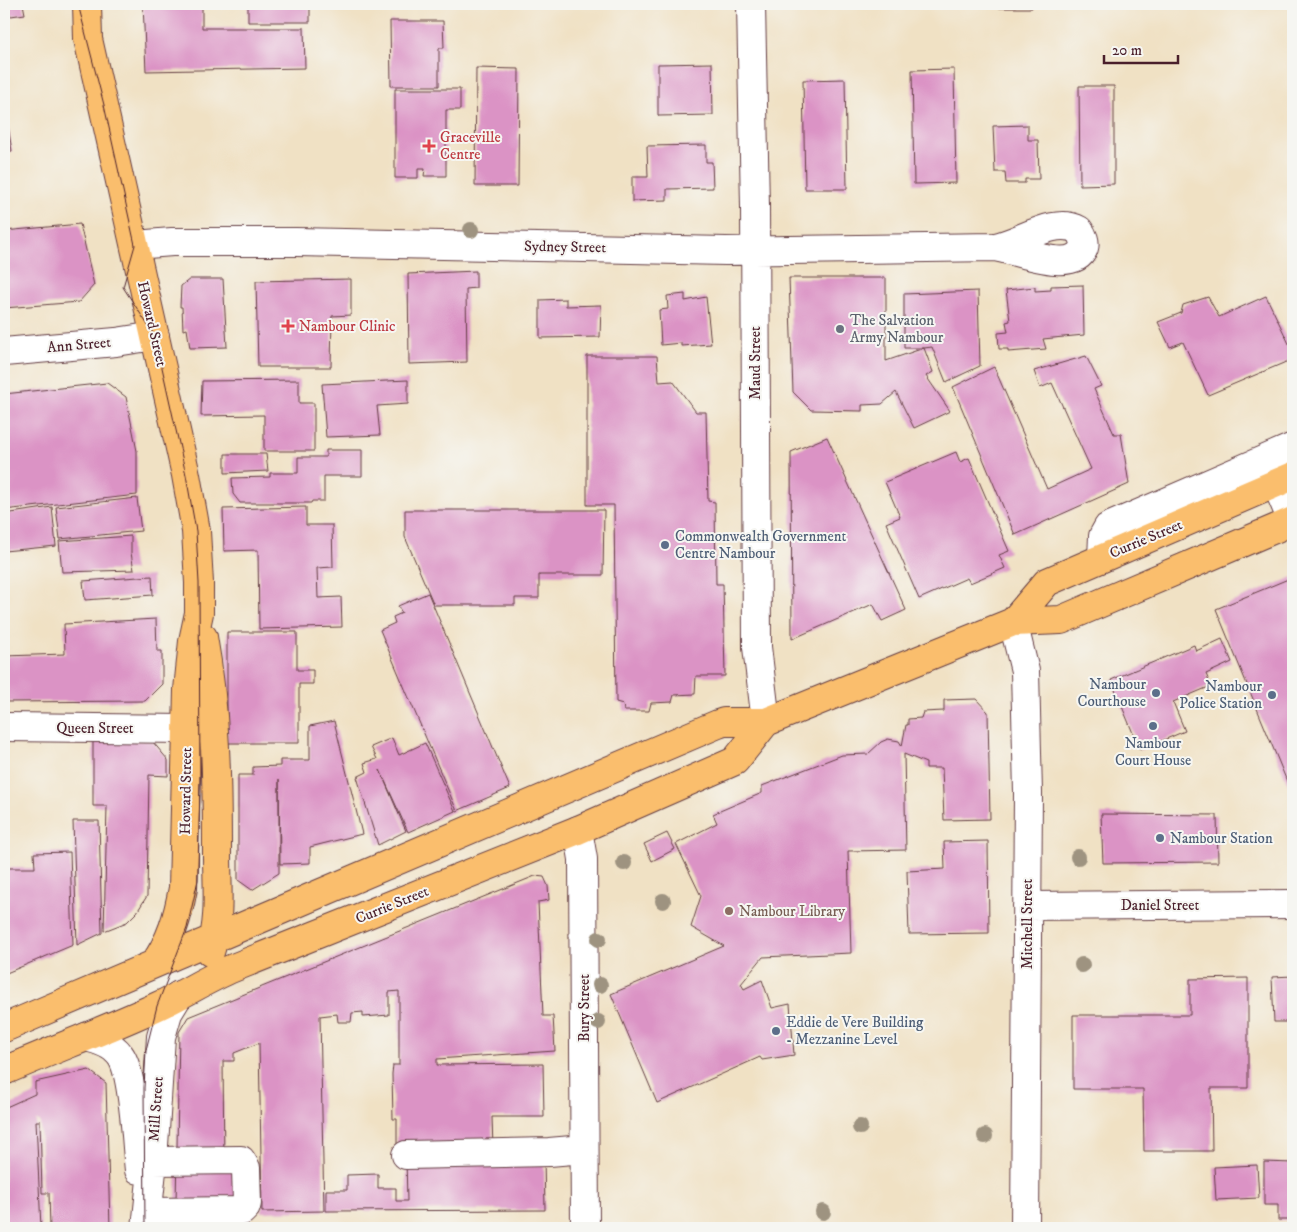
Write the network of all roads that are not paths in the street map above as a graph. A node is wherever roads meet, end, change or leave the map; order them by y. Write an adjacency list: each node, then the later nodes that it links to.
1 (72, 4): 4 (main road, Howard Street)
2 (87, 4): 4 (main road, Howard Street)
3 (751, 4): 7 (street, Maud Street)
4 (88, 39): 5 (main road, Howard Street)
5 (135, 245): 7 (street, Sydney Street); 8 (main road, Howard Street)
6 (995, 247): 7 (street, Sydney Street)
7 (755, 249): 16 (street, Maud Street)
8 (155, 336): 9 (street, Ann Street); 14 (main road, Howard Street)
9 (4, 352)
10 (1293, 448): 13 (street)
11 (1285, 480): 12 (street); 13 (main road, Currie Street)
12 (1292, 521): 15 (main road, Currie Street)
13 (1102, 558): 15 (main road, Currie Street)
14 (199, 613): 18 (main road, Howard Street); 19 (main road, Howard Street)
15 (1013, 622): 16 (main road, Currie Street); 23 (street, Mitchell Street)
16 (766, 722): 20 (main road, Currie Street); 21 (main road, Currie Street)
17 (4, 727): 18 (street, Queen Street)
18 (187, 729): 19 (main road); 25 (main road, Howard Street)
19 (215, 729): 24 (main road, Howard Street)
20 (562, 791): 21 (main road, Bury Street); 24 (main road, Currie Street)
21 (578, 830): 26 (main road, Currie Street); 33 (street, Bury Street)
22 (1293, 904): 23 (street, Daniel Street)
23 (1026, 906): 38 (street, Mitchell Street)
24 (214, 938): 25 (main road, Currie Street); 26 (main road, Howard Street)
25 (154, 964): 27 (main road, Currie Street)
26 (181, 994): 28 (main road, Currie Street); 31 (street, Mill Street)
27 (56, 1007): 28 (main road); 29 (main road, Currie Street)
28 (132, 1017): 30 (main road, Currie Street); 31 (street)
29 (4, 1028)
30 (86, 1037): 32 (main road, Currie Street); 36 (street, Mill Street)
31 (160, 1052): 35 (street, Mill Street)
32 (4, 1071)
33 (584, 1149): 34 (street); 37 (street, Bury Street)
34 (406, 1155)
35 (153, 1161): 36 (street, Mill Street); 36 (street)
36 (146, 1223)
37 (585, 1228)
38 (1025, 1228)

